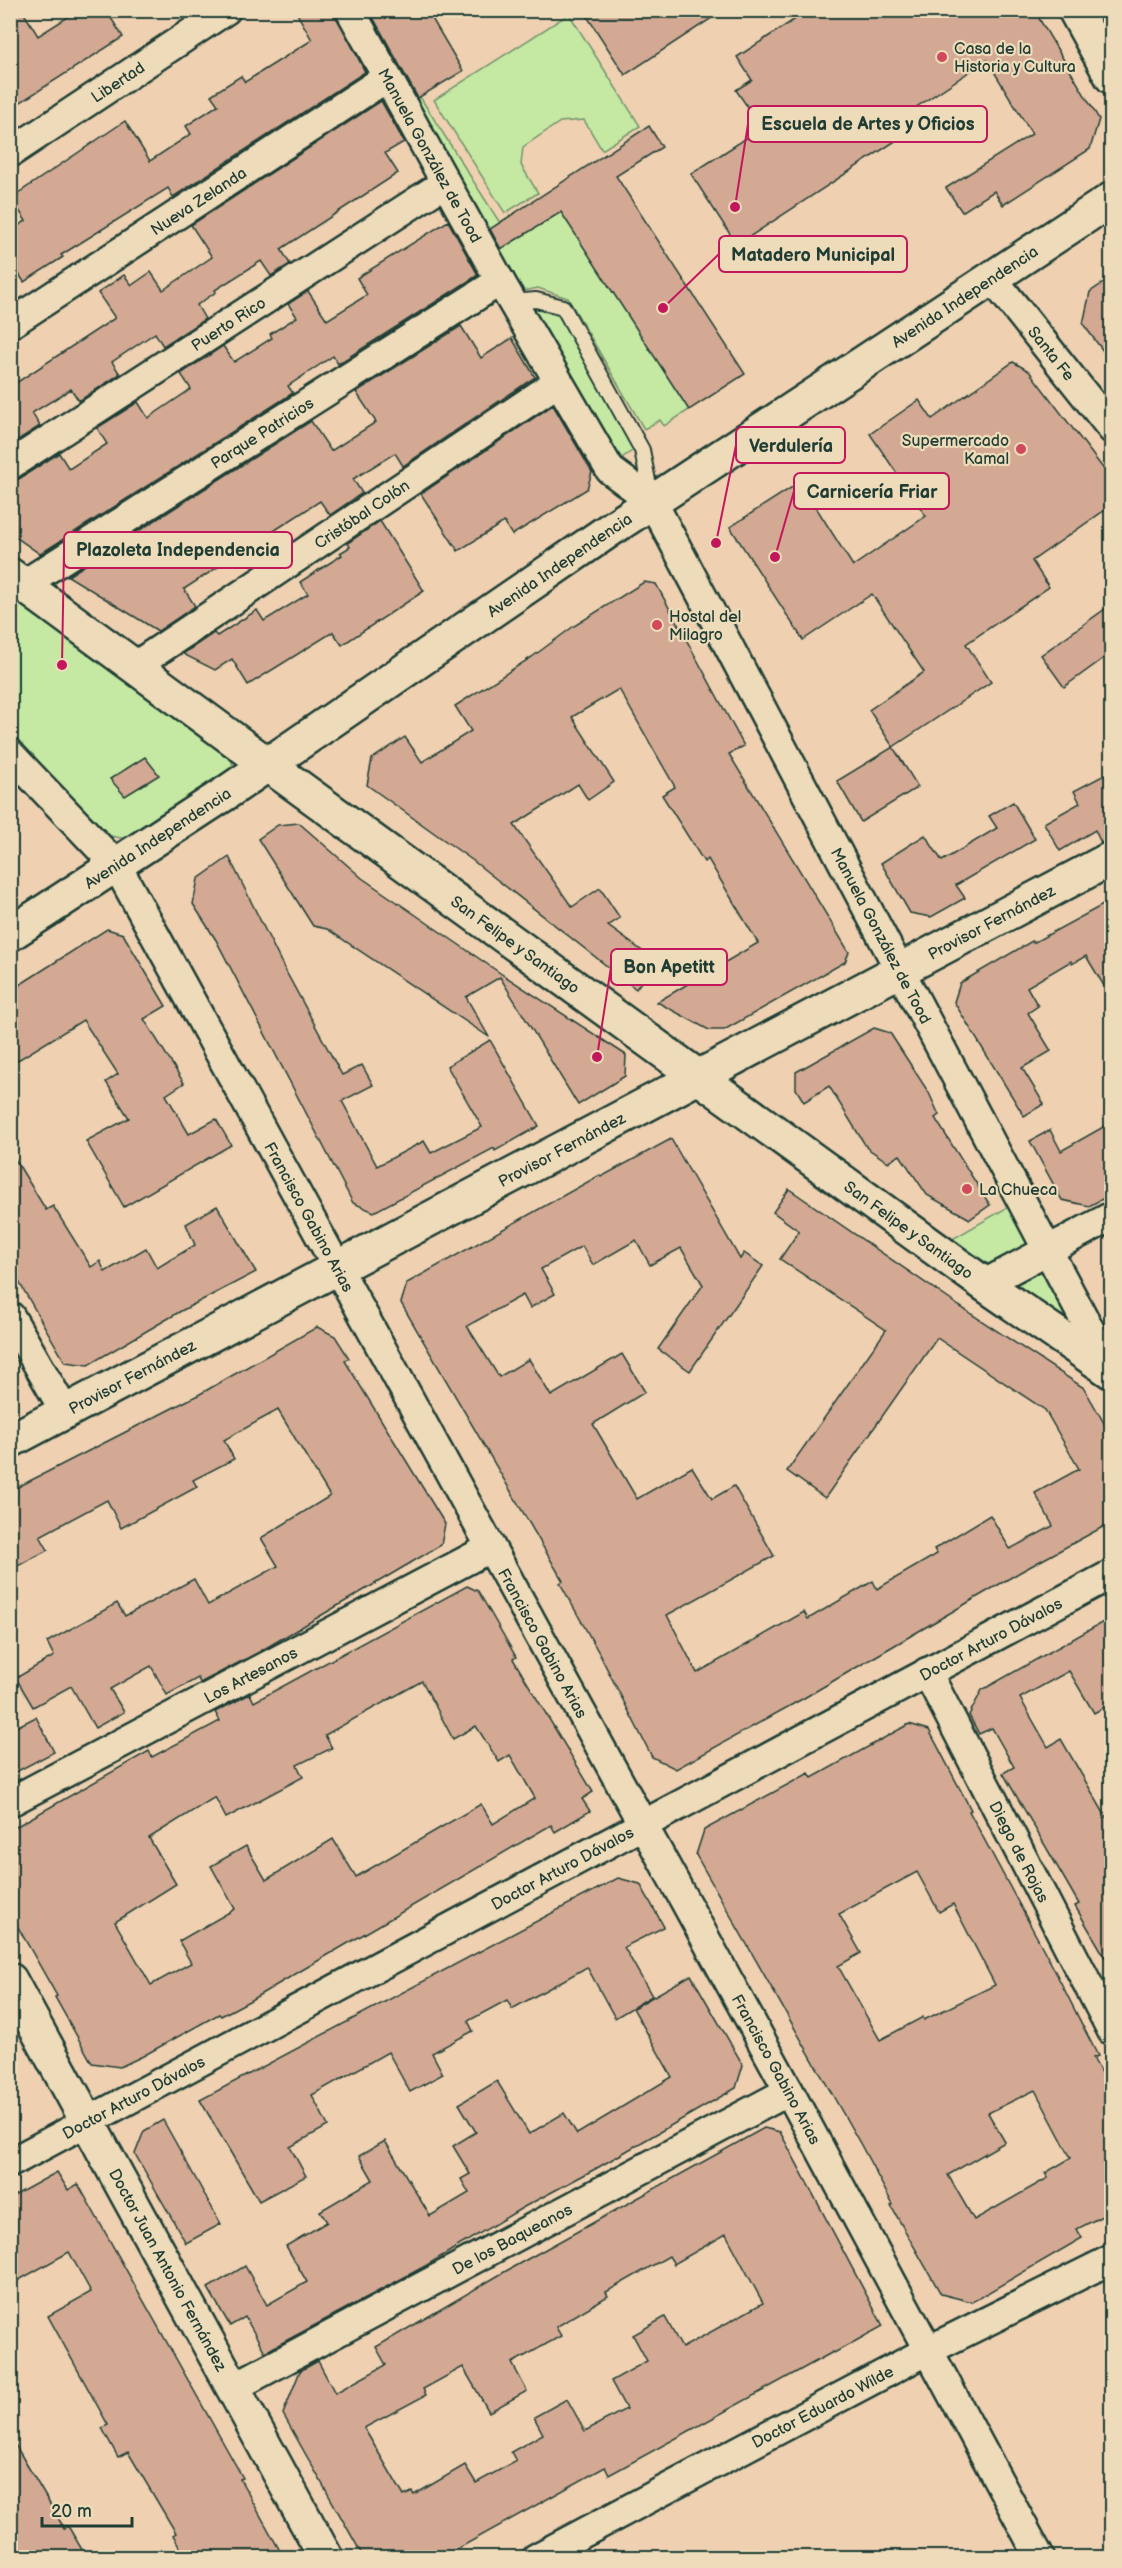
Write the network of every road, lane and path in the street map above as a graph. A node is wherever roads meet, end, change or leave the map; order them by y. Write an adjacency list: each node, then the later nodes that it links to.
1 (350, 10): 5 (street, Manuela González de Tood)
2 (1075, 10): 4 (street)
3 (222, 12): 6 (street, Libertad)
4 (1112, 77)
5 (386, 78): 7 (street, Manuela González de Tood); 11 (street, Nueva Zelanda)
6 (10, 153)
7 (445, 183): 10 (street, Manuela González de Tood); 14 (street, Puerto Rico)
8 (1112, 199): 9 (street, Avenida Independencia)
9 (992, 278): 13 (street, Santa Fe); 15 (street, Avenida Independencia)
10 (506, 291): 12 (street, Manuela González de Tood); 15 (lane, Manuela González de Tood); 16 (street, Parque Patricios)
11 (10, 324)
12 (558, 382): 15 (street, Manuela González de Tood); 17 (street, Cristóbal Colón)
13 (1112, 429)
14 (10, 465)
15 (652, 501): 19 (street, Avenida Independencia); 23 (street, Manuela González de Tood)
16 (17, 580): 17 (street, San Felipe y Santiago)
17 (135, 666): 19 (street, San Felipe y Santiago)
18 (10, 754): 21 (street, Francisco Gabino Arias)
19 (267, 764): 21 (street, Avenida Independencia); 24 (street, San Felipe y Santiago)
20 (1112, 858): 23 (street, Provisor Fernández)
21 (117, 866): 22 (street, Avenida Independencia); 27 (street, Francisco Gabino Arias)
22 (10, 934)
23 (900, 970): 24 (street, Provisor Fernández); 26 (street, Manuela González de Tood)
24 (700, 1078): 27 (street, Provisor Fernández); 28 (street, San Felipe y Santiago)
25 (1112, 1216): 26 (street)
26 (1047, 1250): 28 (street); 30 (street, Manuela González de Tood)
27 (336, 1270): 31 (street, Provisor Fernández); 33 (street, Francisco Gabino Arias)
28 (984, 1284): 30 (street, San Felipe y Santiago)
29 (10, 1316): 31 (street)
30 (1112, 1372)
31 (65, 1412): 32 (street, Provisor Fernández)
32 (10, 1442)
33 (490, 1548): 36 (street, Los Artesanos); 37 (street, Francisco Gabino Arias)
34 (1112, 1574): 35 (street, Doctor Arturo Dávalos)
35 (927, 1672): 37 (street, Doctor Arturo Dávalos); 39 (street, Diego de Rojas)
36 (10, 1802)
37 (642, 1825): 40 (street, Francisco Gabino Arias); 41 (street, Doctor Arturo Dávalos)
38 (10, 1980): 41 (street, Doctor Juan Antonio Fernández)
39 (1112, 2031)
40 (789, 2091): 44 (street, Francisco Gabino Arias); 45 (street, De los Baqueanos)
41 (87, 2122): 42 (street, Doctor Arturo Dávalos); 45 (street, Doctor Juan Antonio Fernández)
42 (10, 2163)
43 (1112, 2259): 44 (street, Doctor Eduardo Wilde)
44 (929, 2350): 47 (street, Doctor Eduardo Wilde); 48 (street, Francisco Gabino Arias)
45 (234, 2387): 46 (street, Doctor Juan Antonio Fernández)
46 (326, 2558)
47 (536, 2558)
48 (1040, 2558)

